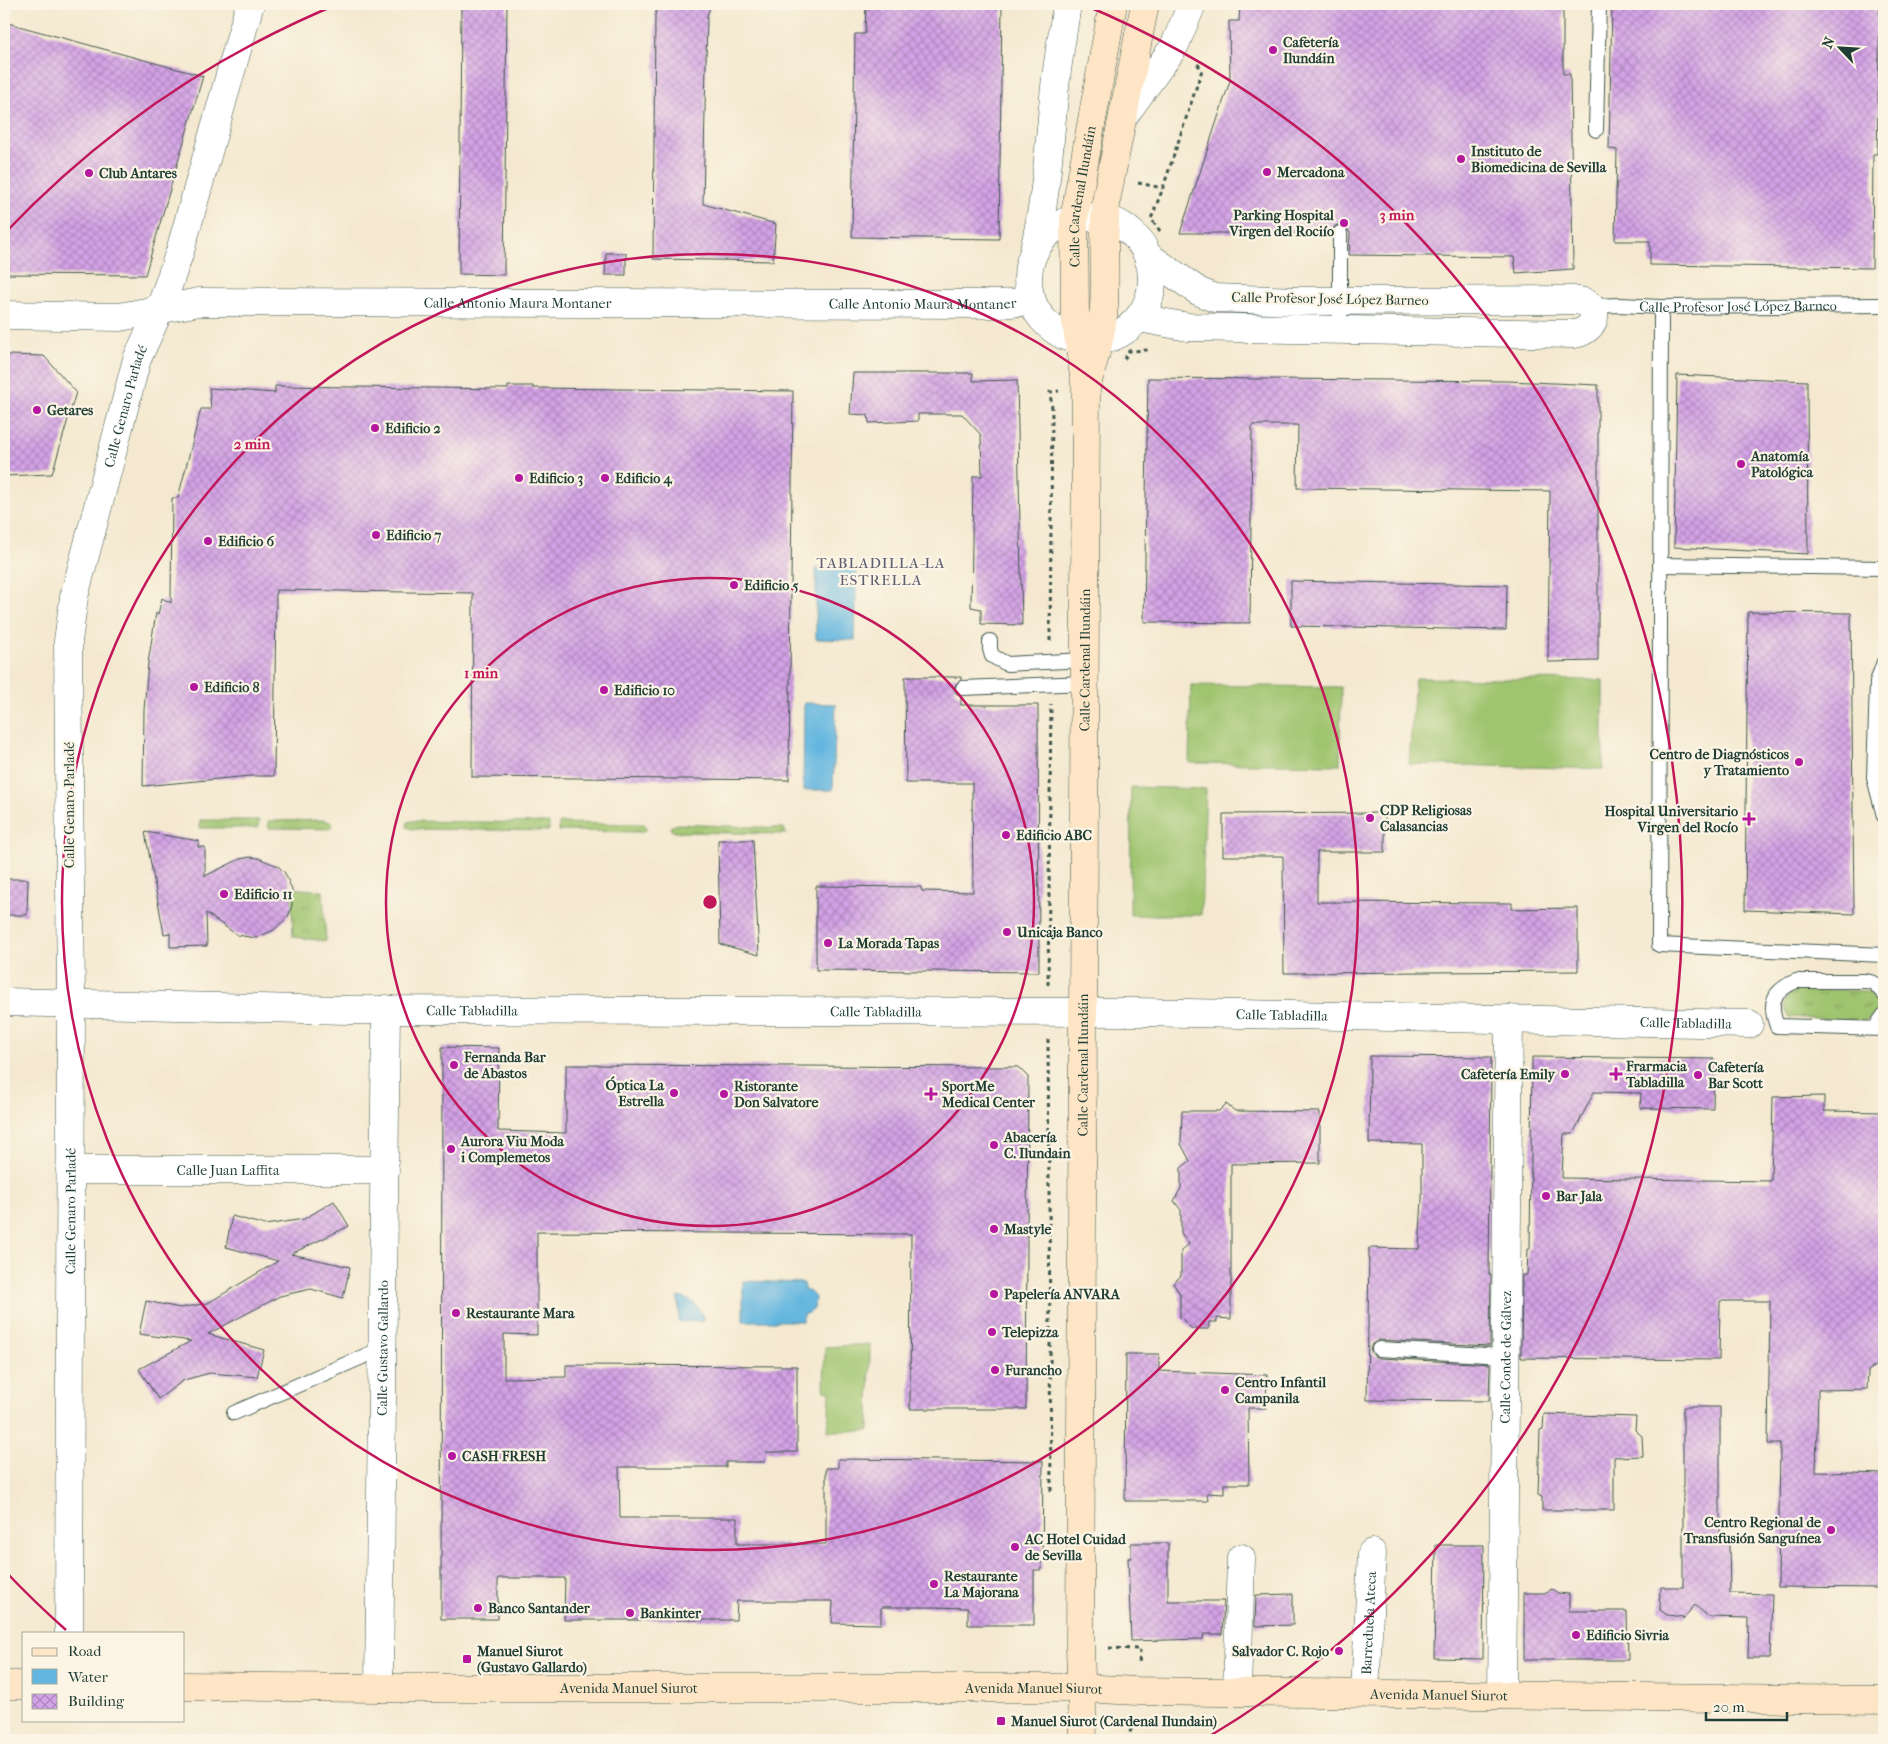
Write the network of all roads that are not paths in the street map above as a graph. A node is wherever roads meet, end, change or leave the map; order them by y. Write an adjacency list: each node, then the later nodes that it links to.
1 (250, 4): 20 (street, Calle Genaro Parladé)
2 (1067, 4): 13 (street)
3 (1113, 4): 10 (main road, Calle Cardenal Ilundáin)
4 (1145, 4): 7 (main road, Calle Cardenal Ilundáin)
5 (1192, 4): 7 (street, Calle Cardenal Ilundáin)
6 (1599, 4): 8 (lane)
7 (1123, 117): 9 (main road, Calle Cardenal Ilundáin)
8 (1596, 130)
9 (1104, 218): 10 (street); 12 (street); 25 (main road, Calle Cardenal Ilundáin)
10 (1074, 219): 13 (street); 25 (main road, Calle Cardenal Ilundáin)
11 (1340, 233): 14 (lane)
12 (1157, 247): 14 (street, Calle Profesor José López Barneo); 22 (street)
13 (1032, 258): 16 (street)
14 (1340, 300): 15 (street, Calle Profesor José López Barneo); 23 (lane)
15 (1524, 300): 18 (street, Calle Profesor José López Barneo); 24 (street)
16 (1032, 301): 20 (street, Calle Antonio Maura Montaner); 25 (street)
17 (1884, 305): 19 (lane, Calle Profesor José López Barneo)
18 (1590, 306): 19 (lane, Calle Profesor José López Barneo); 24 (street)
19 (1661, 307): 26 (lane)
20 (160, 308): 21 (street, Calle Antonio Maura Montaner); 36 (street, Calle Genaro Parladé)
21 (4, 315)
22 (1139, 318): 23 (street); 25 (street)
23 (1340, 330): 24 (street)
24 (1524, 333)
25 (1089, 341): 30 (main road, Calle Cardenal Ilundáin)
26 (1660, 565): 27 (lane); 33 (lane)
27 (1884, 568)
28 (990, 641): 30 (lane)
29 (1884, 662): 32 (lane)
30 (1086, 672): 31 (lane); 38 (main road, Calle Cardenal Ilundáin)
31 (963, 688)
32 (1884, 816)
33 (1884, 955)
34 (1884, 994): 42 (lane)
35 (4, 1002): 36 (street, Calle Tabladilla)
36 (71, 1005): 37 (street, Calle Tabladilla); 44 (street, Calle Genaro Parladé)
37 (386, 1009): 38 (street, Calle Tabladilla); 45 (street, Calle Gustavo Gallardo)
38 (1083, 1012): 40 (street, Calle Tabladilla); 57 (main road, Calle Cardenal Ilundáin)
39 (1884, 1015): 43 (lane)
40 (1509, 1019): 41 (street, Calle Tabladilla); 48 (street, Calle Conde de Gálvez)
41 (1748, 1024): 42 (lane)
42 (1777, 1026): 43 (lane)
43 (1880, 1029)
44 (70, 1170): 45 (street, Calle Juan Laffita); 52 (street, Calle Genaro Parladé)
45 (385, 1170): 46 (street, Calle Gustavo Gallardo)
46 (383, 1348): 49 (lane); 56 (street, Calle Gustavo Gallardo)
47 (1379, 1349): 48 (lane)
48 (1505, 1356): 60 (street, Calle Conde de Gálvez)
49 (234, 1413)
50 (1372, 1553): 59 (street, Barreduela Ateca)
51 (1241, 1558): 58 (street)
52 (69, 1632)
53 (4, 1685): 54 (main road)
54 (22, 1685)
55 (185, 1686): 56 (main road, Avenida Manuel Siurot)
56 (379, 1688): 57 (main road, Avenida Manuel Siurot)
57 (1080, 1688): 58 (main road, Avenida Manuel Siurot); 62 (main road, Calle Cardenal Ilundáin)
58 (1237, 1691): 59 (main road, Avenida Manuel Siurot)
59 (1365, 1693): 60 (main road, Avenida Manuel Siurot)
60 (1502, 1695): 61 (main road, Avenida Manuel Siurot)
61 (1884, 1700)
62 (1083, 1740)

